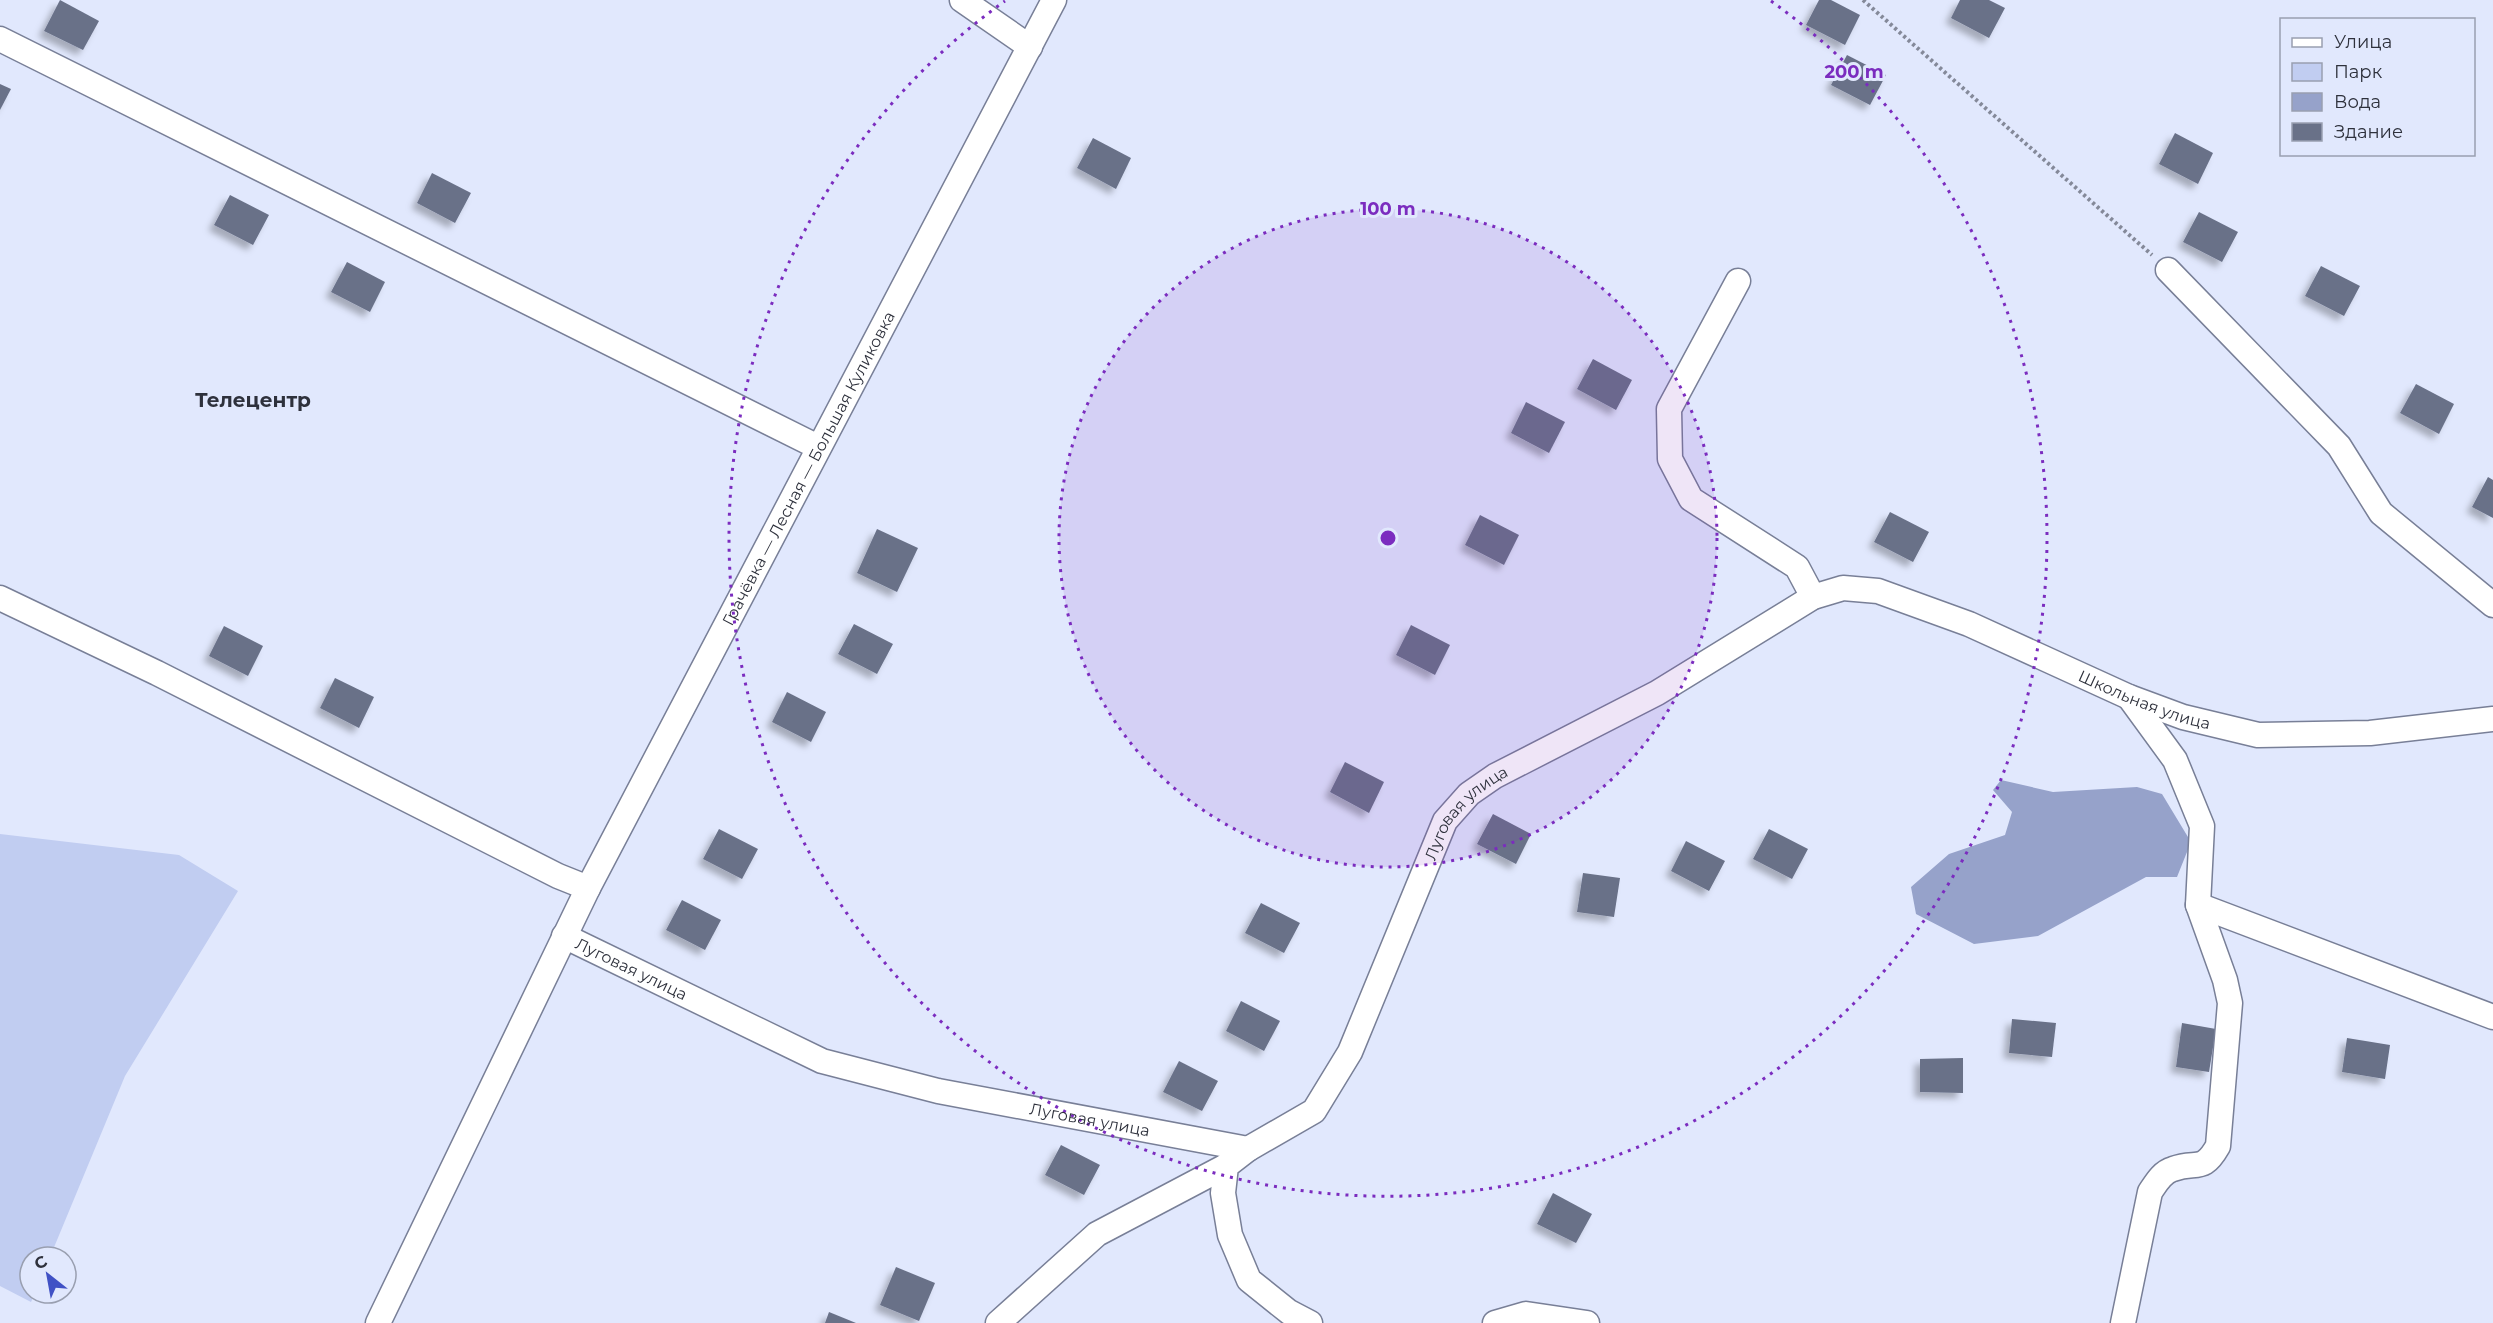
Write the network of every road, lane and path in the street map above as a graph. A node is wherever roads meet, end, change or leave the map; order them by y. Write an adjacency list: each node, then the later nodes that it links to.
1 (962, 0): 5 (street)
2 (1054, 0): 5 (street, Грачёвка — Лесная — Большая Куликовка)
3 (1863, 0): 6 (path)
4 (0, 39): 8 (street)
5 (1030, 47): 8 (street, Грачёвка — Лесная — Большая Куликовка)
6 (2168, 270): 11 (street)
7 (1738, 281): 9 (street)
8 (818, 447): 14 (street, Грачёвка — Лесная — Большая Куликовка)
9 (1813, 597): 12 (street, Школьная улица); 18 (street, Луговая улица)
10 (0, 598): 14 (street)
11 (2493, 605)
12 (2129, 697): 13 (street, Школьная улица); 15 (street)
13 (2493, 719)
14 (588, 888): 16 (street, Грачёвка — Лесная — Большая Куликовка)
15 (2198, 905): 17 (street); 25 (street)
16 (564, 936): 18 (street, Луговая улица); 20 (street, Луговая улица)
17 (2493, 1017)
18 (1248, 1149): 19 (street)
19 (1226, 1166): 21 (street); 22 (street)
20 (378, 1323)
21 (998, 1323)
22 (1310, 1323)
23 (1495, 1323): 24 (street)
24 (1587, 1323)
25 (2123, 1323)

